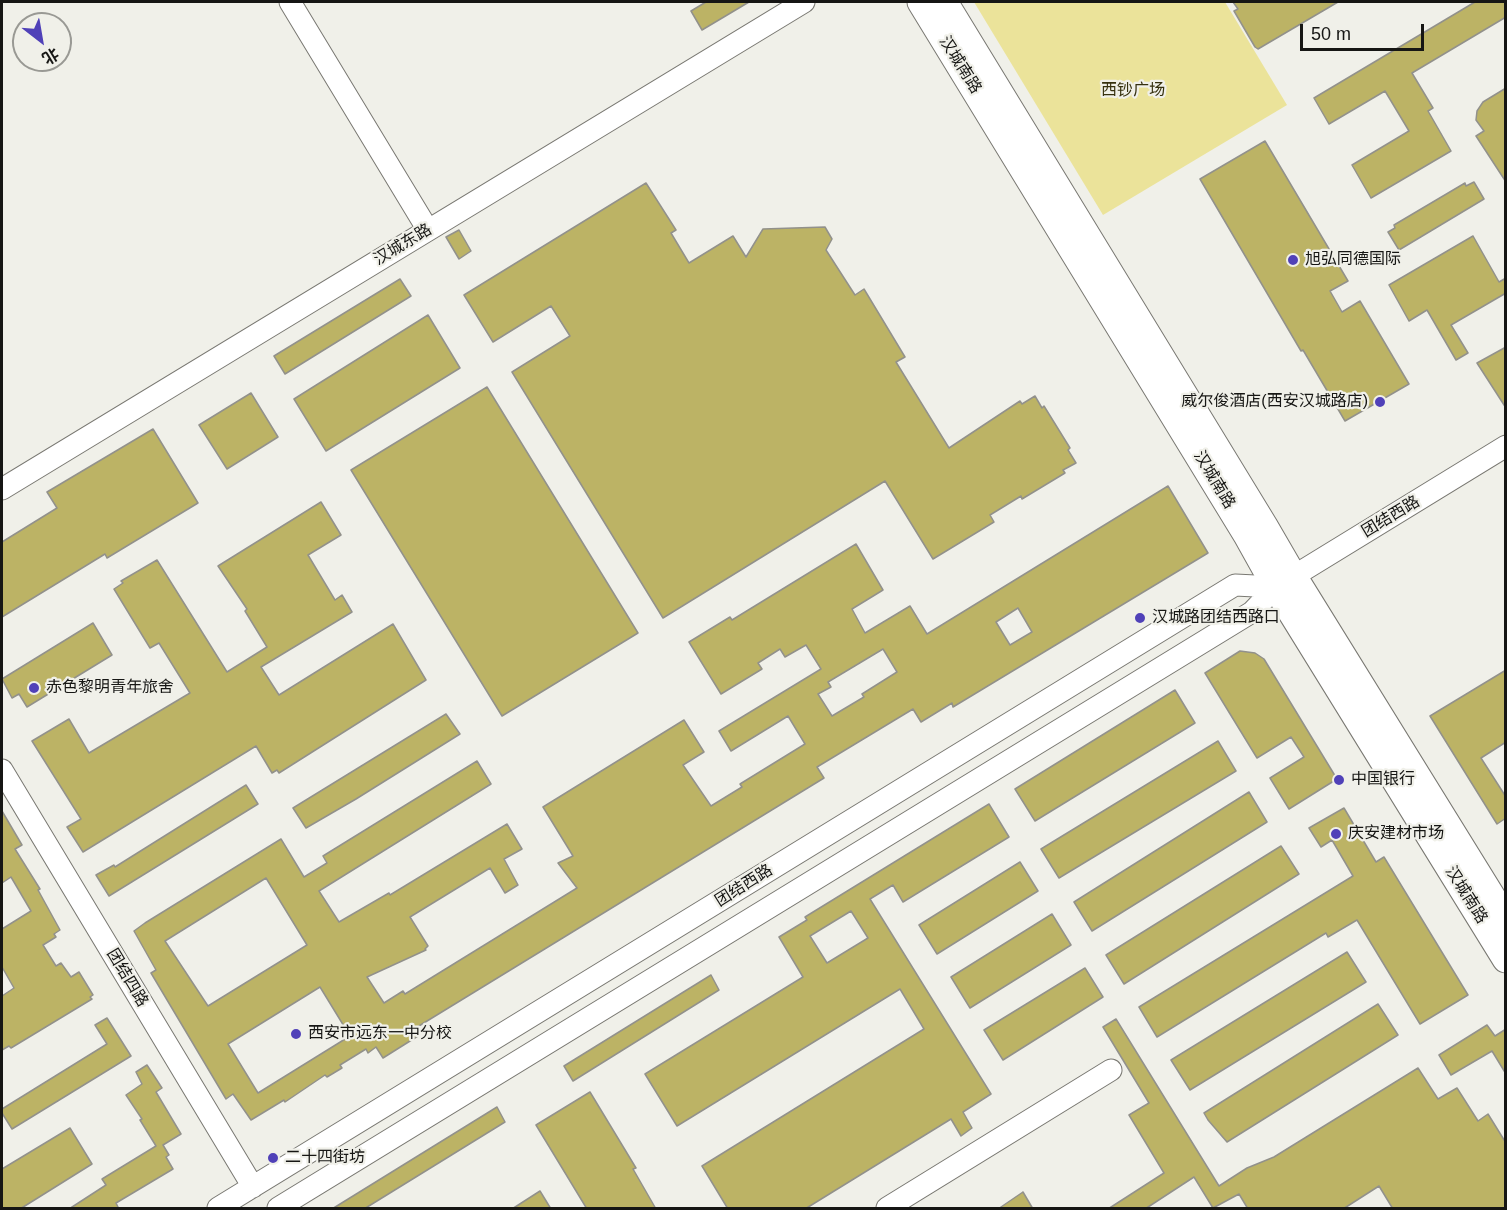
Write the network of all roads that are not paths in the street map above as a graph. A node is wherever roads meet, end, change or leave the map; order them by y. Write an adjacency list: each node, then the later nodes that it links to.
1 (290, 2): 5 (street)
2 (804, 2): 5 (street, 汉城东路)
3 (921, 2): 8 (main road, 汉城南路)
4 (944, 2): 8 (main road, 汉城南路)
5 (428, 230): 7 (street, 汉城东路)
6 (1506, 446): 8 (street, 团结西路)
7 (2, 489)
8 (1284, 581): 10 (main road, 汉城南路); 11 (main road, 汉城南路); 13 (street, 团结西路); 15 (street, 团结西路)
9 (2, 770): 13 (street, 团结四路)
10 (1506, 920)
11 (1506, 959)
12 (1111, 1070): 16 (street)
13 (253, 1187): 14 (street, 团结西路)
14 (218, 1209)
15 (278, 1209)
16 (887, 1209)

